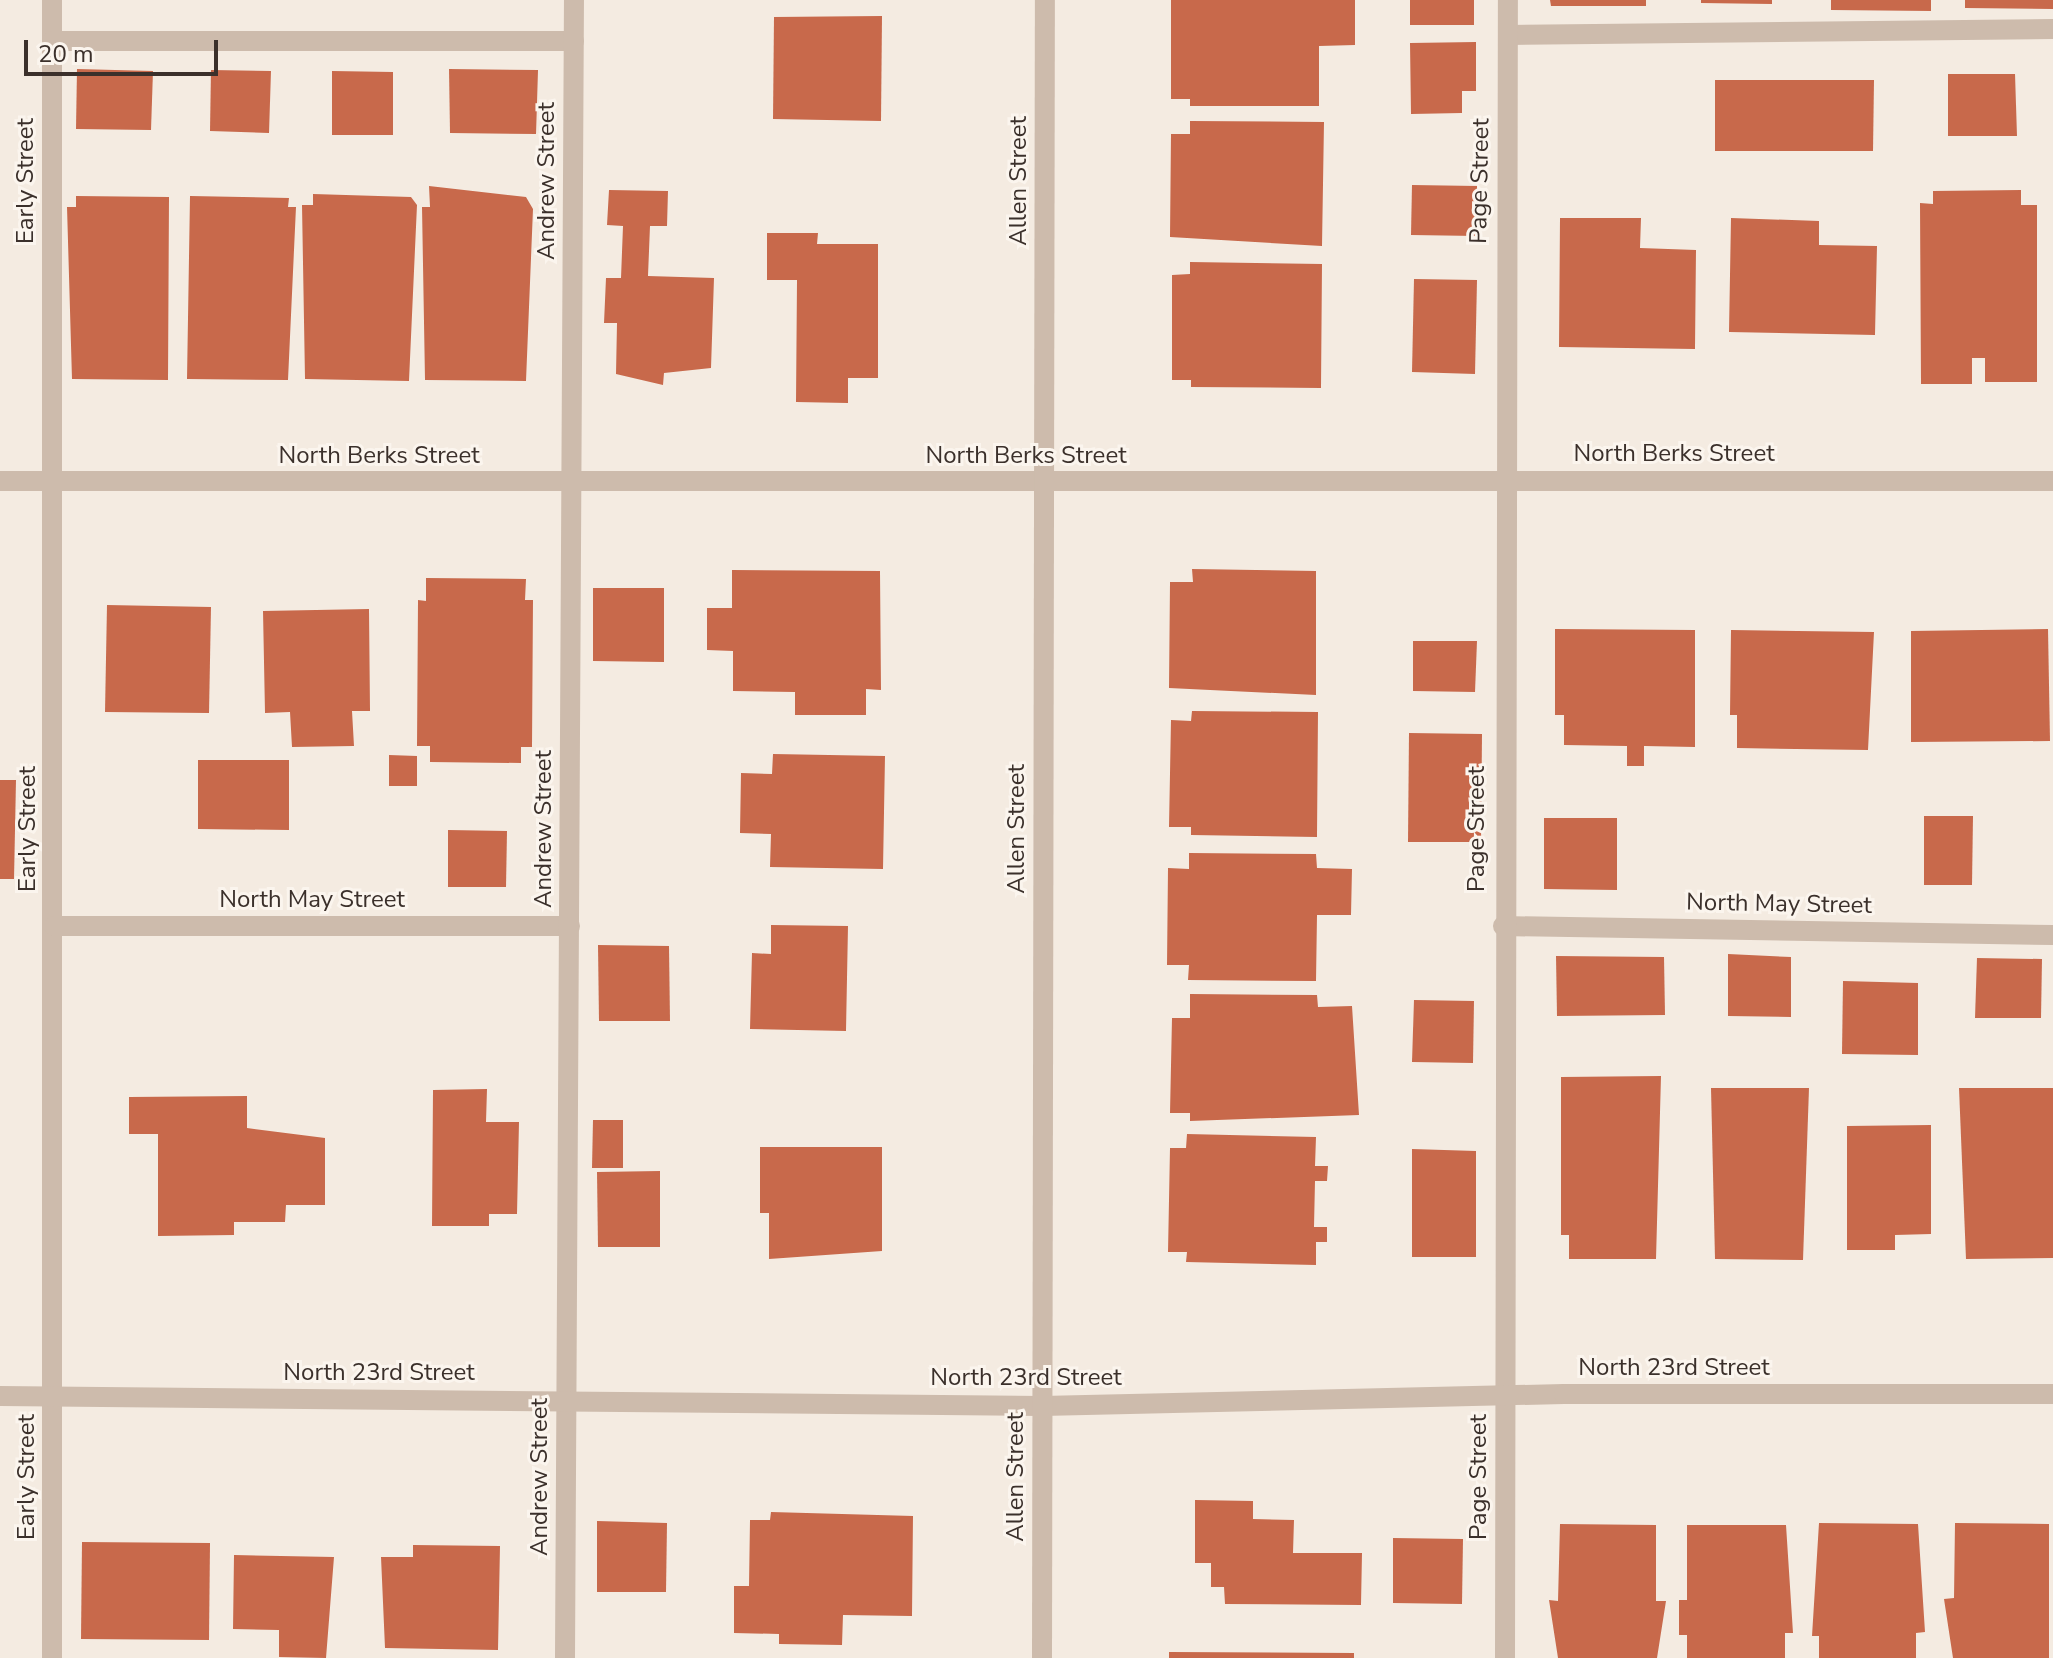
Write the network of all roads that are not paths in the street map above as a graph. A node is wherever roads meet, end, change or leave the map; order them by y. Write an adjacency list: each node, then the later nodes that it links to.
1 (52, 0): 7 (street, Early Street)
2 (574, 0): 8 (street, Andrew Street)
3 (1045, 0): 13 (street, Allen Street)
4 (1508, 0): 6 (street, Page Street)
5 (2053, 29): 6 (street)
6 (1508, 35): 10 (street, Page Street)
7 (52, 41): 8 (street); 9 (street, Early Street)
8 (574, 41): 14 (street, Andrew Street)
9 (53, 480): 11 (street, North Berks Street); 14 (street, North Berks Street); 15 (street, Early Street)
10 (1502, 480): 12 (street, North Berks Street); 13 (street, North Berks Street); 17 (street, Page Street)
11 (0, 481)
12 (2053, 481)
13 (1044, 482): 14 (street, North Berks Street); 24 (street, Allen Street)
14 (571, 483): 16 (street, Andrew Street)
15 (54, 926): 16 (street, North May Street); 22 (street, Early Street)
16 (570, 926): 23 (street, Andrew Street)
17 (1503, 926): 18 (street, North May Street); 21 (street, Page Street)
18 (2053, 935)
19 (2053, 1394): 21 (street, North 23rd Street)
20 (0, 1396): 22 (street, North 23rd Street)
21 (1505, 1396): 24 (street, North 23rd Street); 28 (street, Page Street)
22 (54, 1397): 23 (street, North 23rd Street); 25 (street, Early Street)
23 (567, 1401): 24 (street, North 23rd Street); 26 (street, Andrew Street)
24 (1042, 1406): 27 (street, Allen Street)
25 (52, 1658)
26 (565, 1658)
27 (1042, 1658)
28 (1505, 1658)

